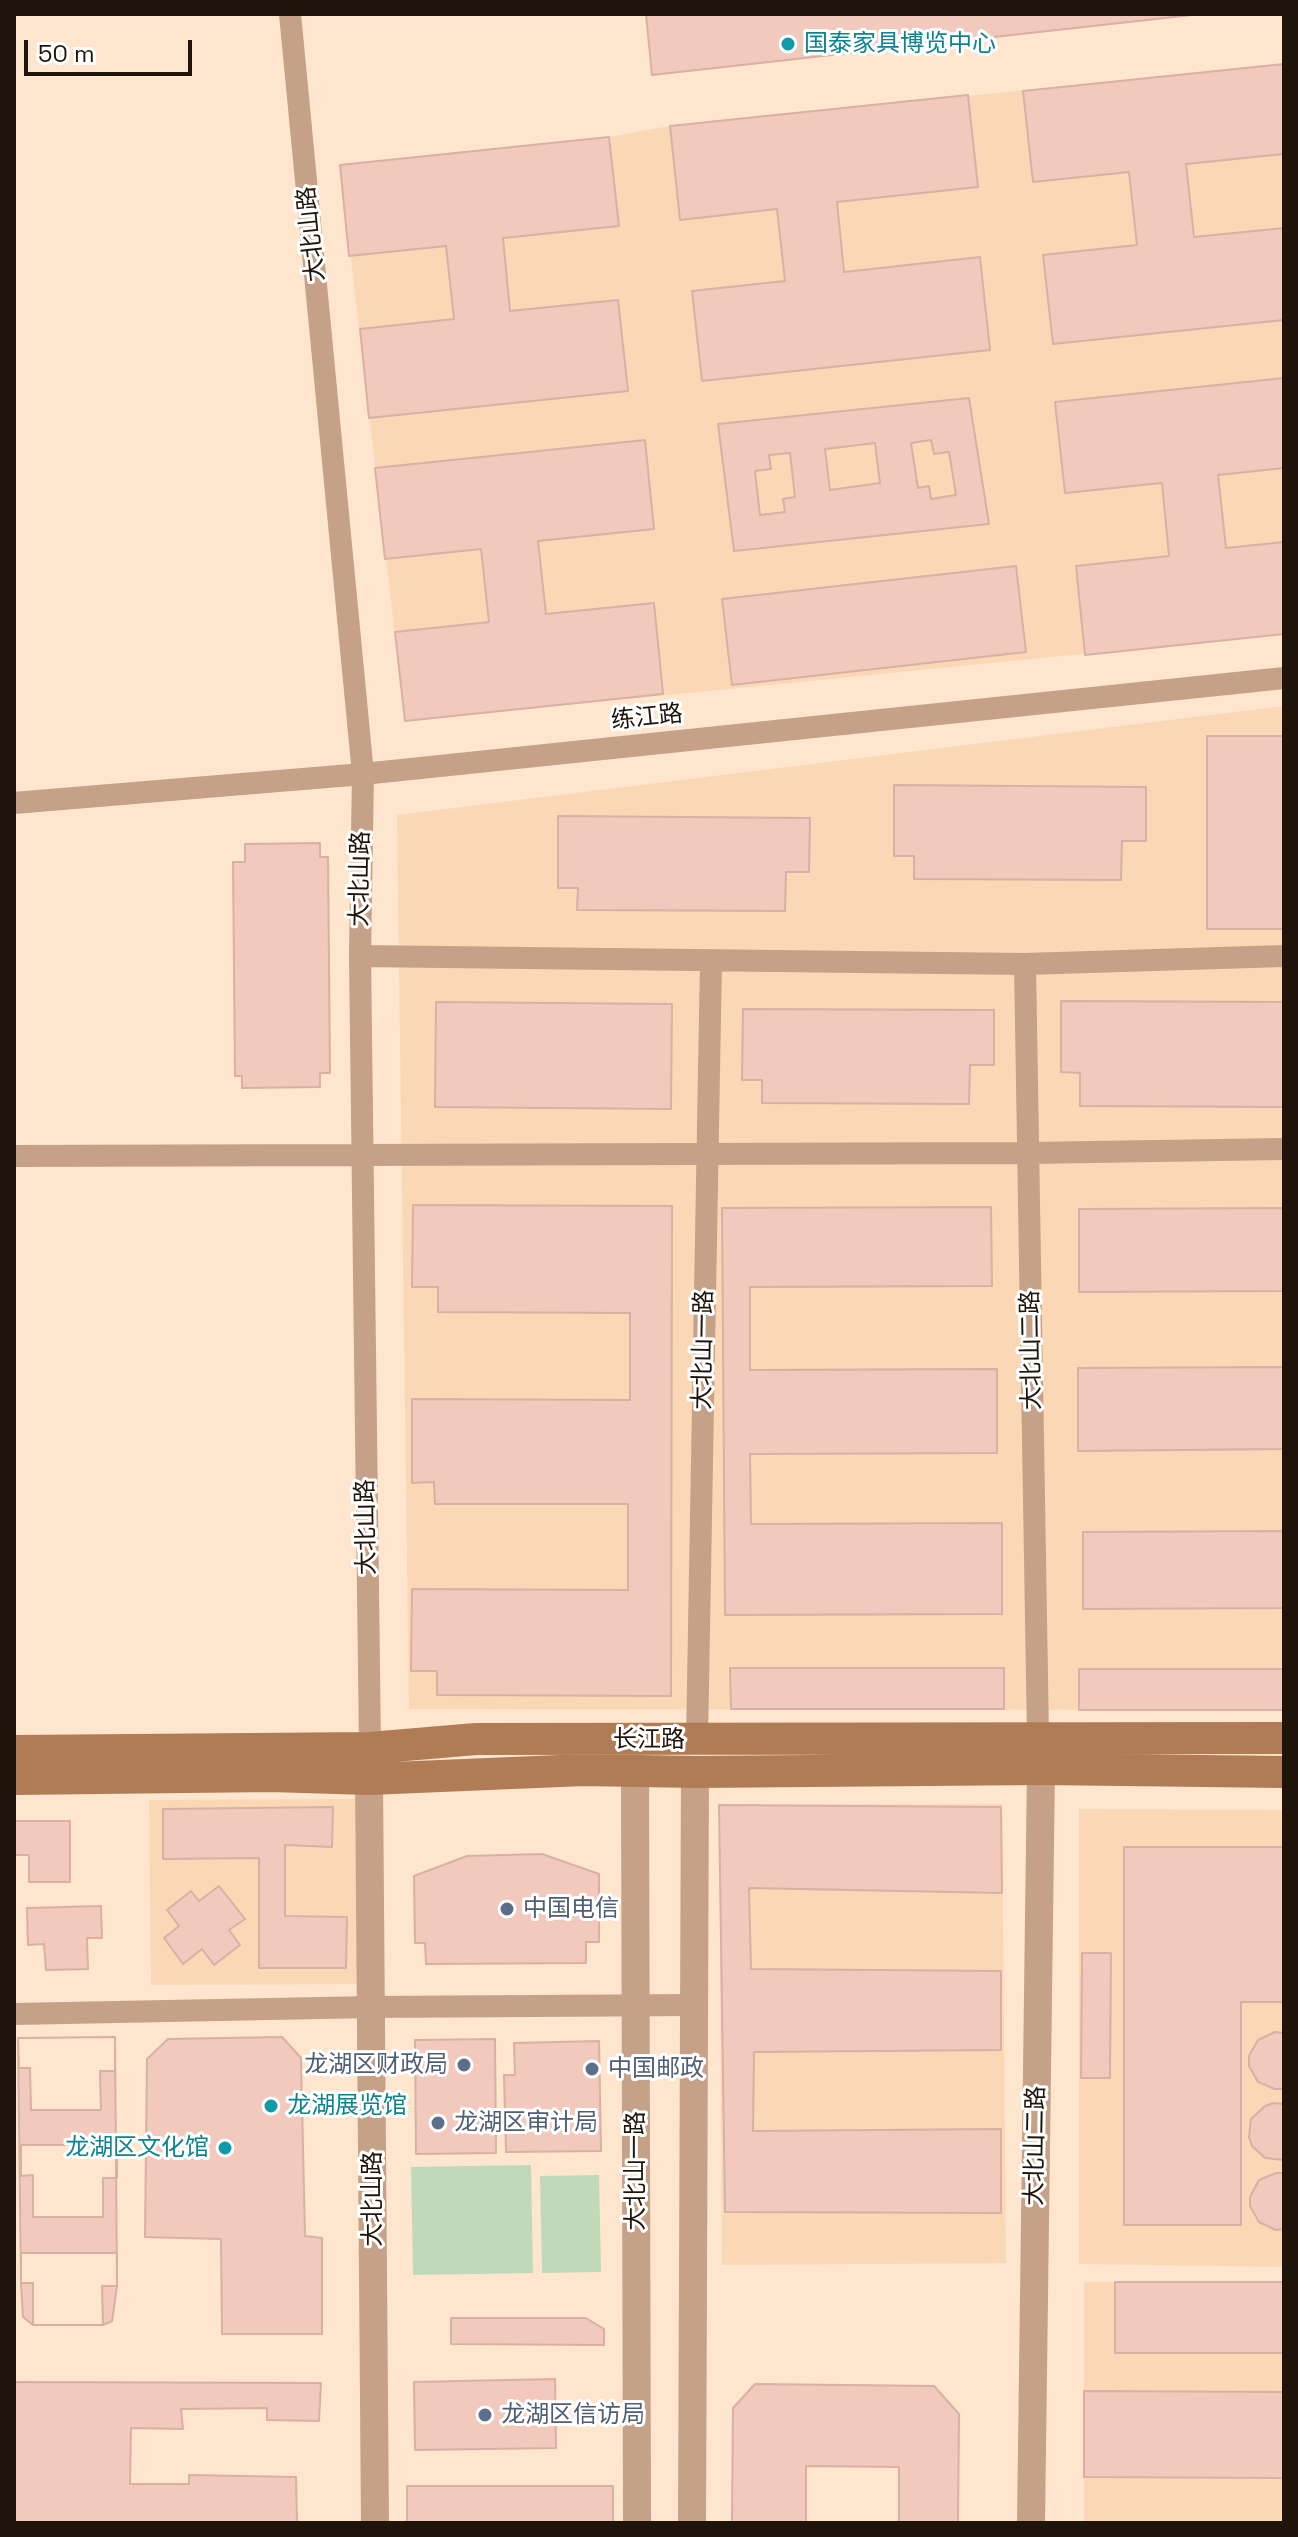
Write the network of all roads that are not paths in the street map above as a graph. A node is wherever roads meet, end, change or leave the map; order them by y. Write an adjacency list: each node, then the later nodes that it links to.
1 (290, 14): 3 (street, 大北山路)
2 (1284, 678): 3 (street, 练江路)
3 (363, 774): 4 (street, 练江路); 5 (street, 大北山路)
4 (14, 803)
5 (360, 956): 7 (street); 12 (street, 大北山路)
6 (1284, 956): 8 (street)
7 (711, 960): 8 (street); 10 (street, 大北山一路)
8 (1025, 964): 11 (street, 大北山二路)
9 (1284, 1149): 11 (street)
10 (708, 1152): 11 (street); 12 (street); 16 (street, 大北山一路)
11 (1028, 1153): 14 (street, 大北山二路)
12 (362, 1154): 13 (street); 18 (street, 大北山路)
13 (14, 1156)
14 (1038, 1737): 15 (main road, 长江路); 16 (main road, 长江路)
15 (1284, 1738)
16 (697, 1740): 18 (main road, 长江路)
17 (14, 1751): 18 (main road, 长江路)
18 (370, 1763): 20 (main road, 长江路); 23 (main road, 长江路); 26 (street, 大北山路)
19 (1041, 1769): 21 (main road, 长江路); 22 (main road, 长江路); 31 (street, 大北山二路)
20 (635, 1772): 21 (main road, 长江路); 24 (street, 大北山一路)
21 (695, 1772): 25 (street)
22 (1284, 1772)
23 (14, 1779)
24 (636, 2005): 25 (street); 26 (street); 29 (street, 大北山一路)
25 (694, 2005): 30 (street)
26 (372, 2007): 27 (street); 28 (street, 大北山路)
27 (14, 2014)
28 (375, 2523)
29 (637, 2523)
30 (692, 2523)
31 (1031, 2523)

